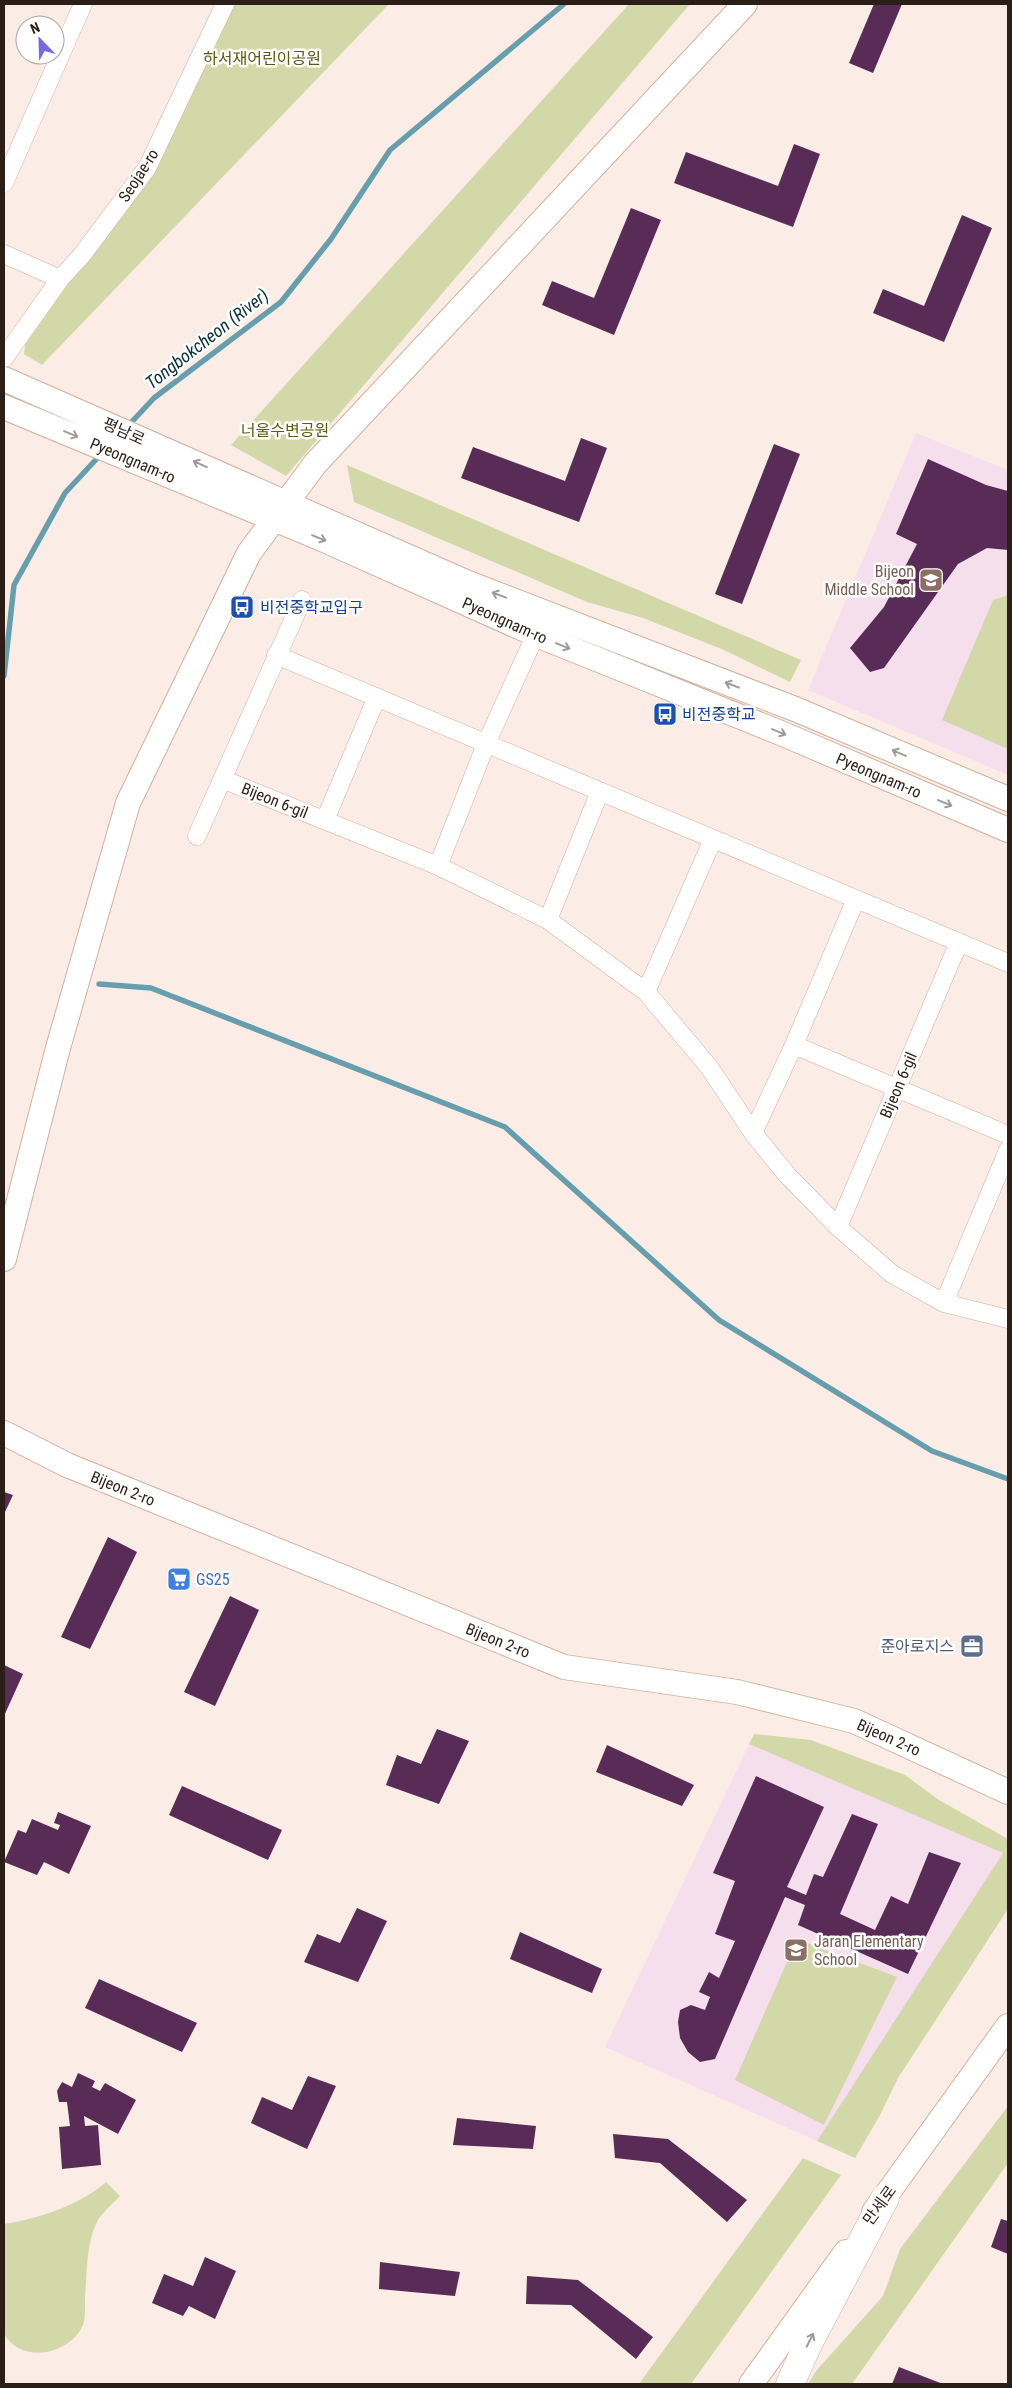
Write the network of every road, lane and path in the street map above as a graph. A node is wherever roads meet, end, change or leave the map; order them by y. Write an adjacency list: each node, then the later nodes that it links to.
1 (83, 4): 4 (street)
2 (225, 4): 6 (street, Seojae-ro)
3 (745, 4): 10 (street)
4 (4, 183)
5 (4, 254): 6 (street)
6 (60, 279): 7 (street, Seojae-ro)
7 (4, 358)
8 (4, 379): 10 (street, 평남로, one-way to 8)
9 (4, 407): 10 (street, Pyeongnam-ro, one-way to 10)
10 (280, 512): 12 (street, one-way to 10); 13 (street, Pyeongnam-ro, one-way to 13); 36 (street)
11 (302, 600): 14 (street, Bijeon 6-gil)
12 (544, 612): 13 (street); 19 (street, one-way to 12)
13 (536, 635): 16 (street); 21 (street, Pyeongnam-ro, one-way to 21)
14 (276, 655): 15 (street); 17 (street, Bijeon 6-gil)
15 (376, 697): 16 (street); 20 (street)
16 (486, 744): 18 (street); 24 (street)
17 (222, 779): 20 (street, Bijeon 6-gil); 22 (street)
18 (600, 791): 23 (street); 26 (street)
19 (1008, 799)
20 (325, 820): 24 (street, Bijeon 6-gil)
21 (1008, 830)
22 (197, 836)
23 (713, 839): 25 (street); 29 (street)
24 (438, 866): 26 (street, Bijeon 6-gil)
25 (856, 899): 27 (street); 30 (street)
26 (548, 920): 29 (street, Bijeon 6-gil)
27 (959, 942): 28 (street); 31 (street, Bijeon 6-gil)
28 (1008, 963)
29 (646, 992): 32 (street, Bijeon 6-gil)
30 (794, 1045): 31 (street); 32 (street)
31 (897, 1088): 33 (street); 35 (street, Bijeon 6-gil)
32 (753, 1133): 35 (street, Bijeon 6-gil)
33 (1008, 1135)
34 (1008, 1150): 37 (street)
35 (838, 1227): 37 (street, Bijeon 6-gil)
36 (4, 1259)
37 (944, 1303): 38 (street, Bijeon 6-gil)
38 (1008, 1319)
39 (4, 1432): 40 (street, Bijeon 2-ro)
40 (1008, 1792)
41 (1008, 2026): 42 (street, 만세로)
42 (885, 2198): 43 (street, 만세로); 44 (main road, one-way to 42)
43 (751, 2384)
44 (790, 2384)

